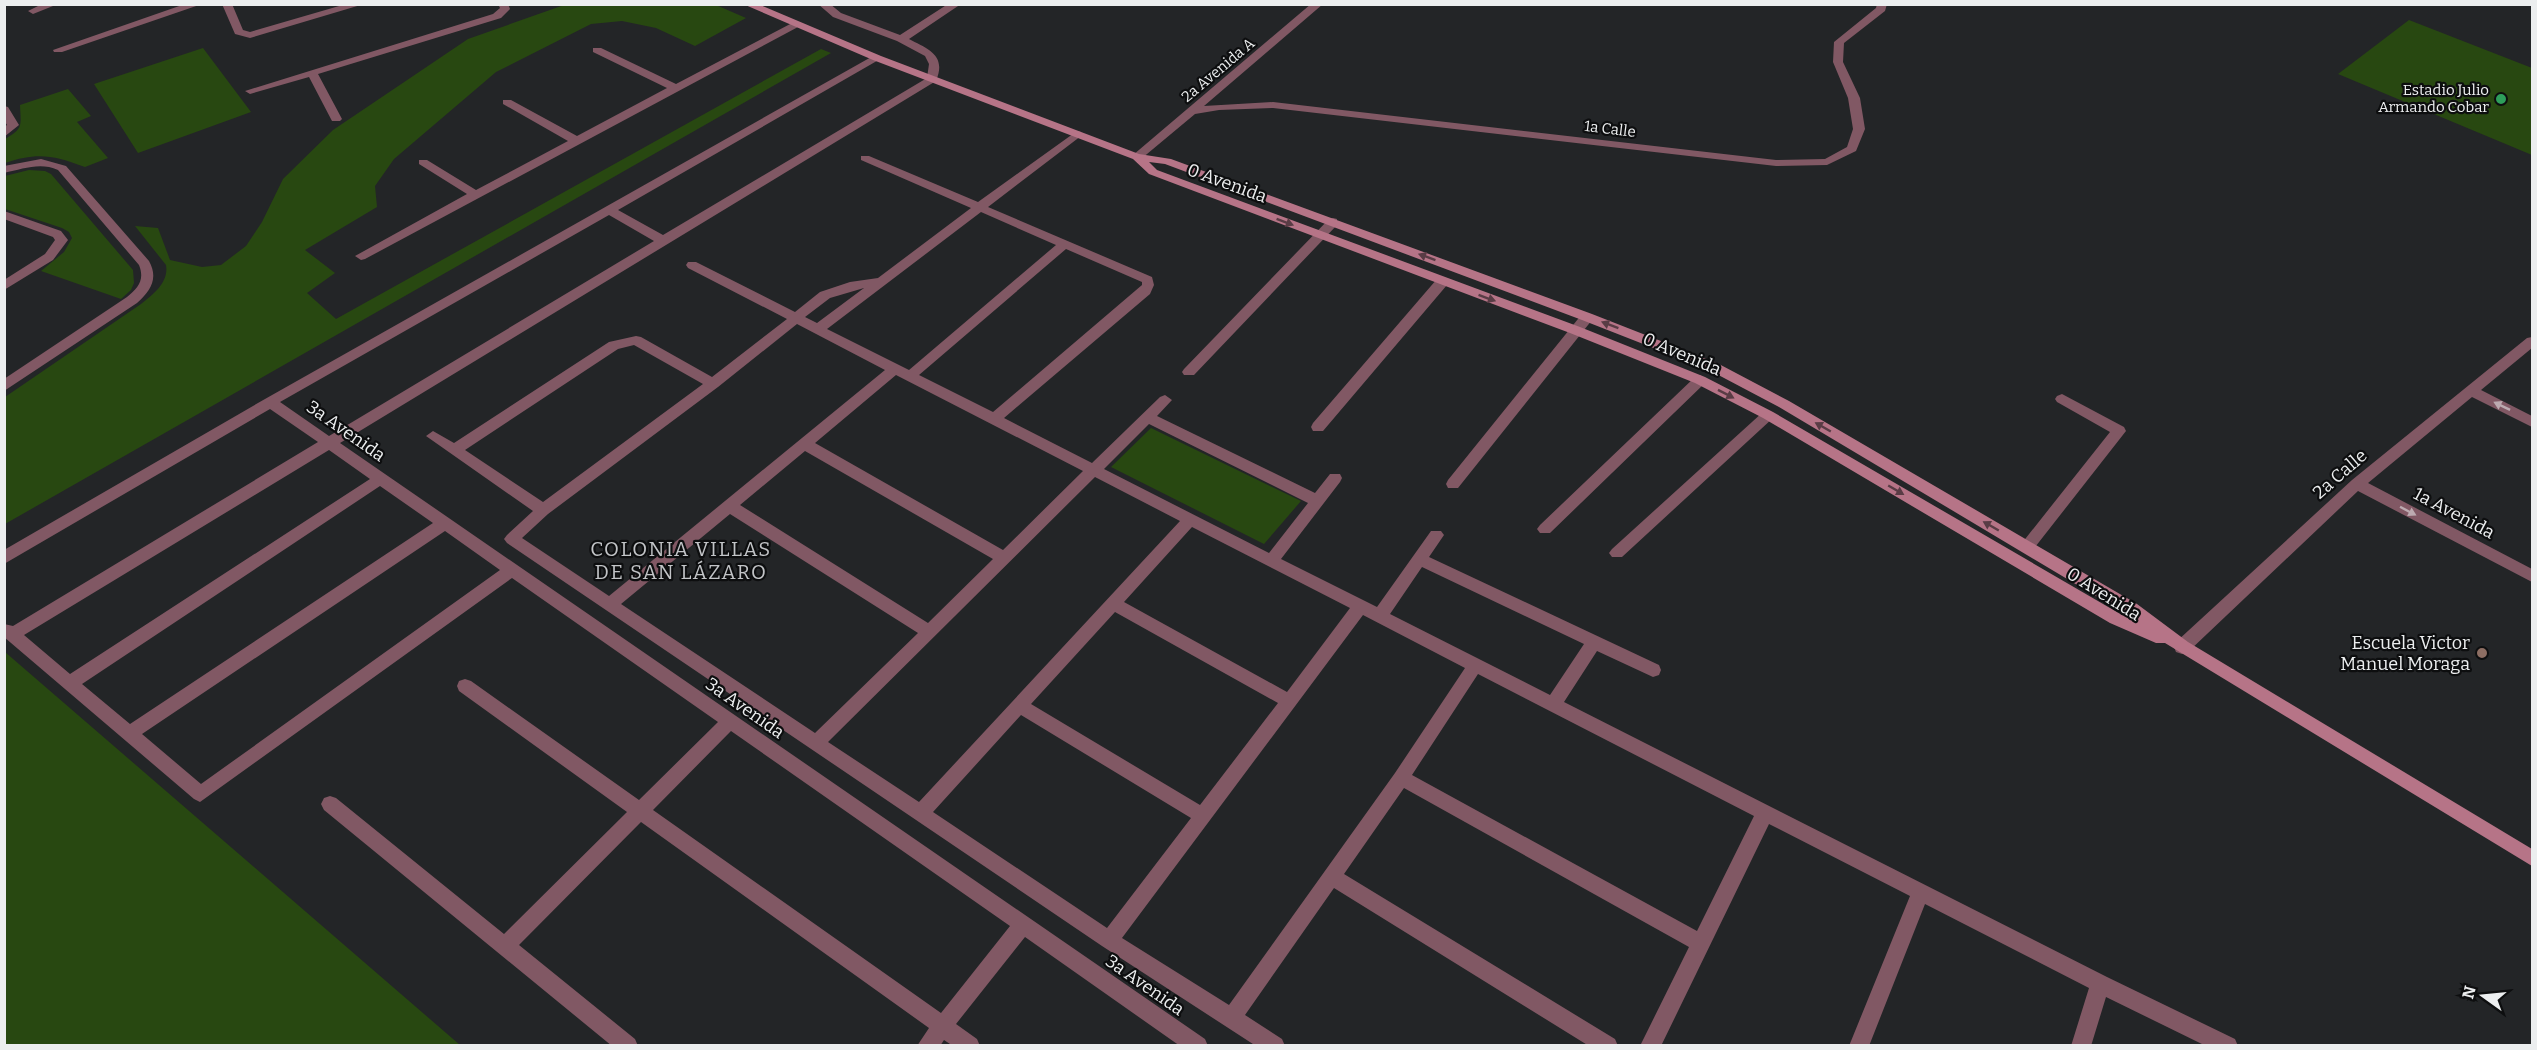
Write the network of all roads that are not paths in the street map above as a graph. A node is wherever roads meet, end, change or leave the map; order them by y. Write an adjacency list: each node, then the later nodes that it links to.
1 (53, 4): 11 (street)
2 (197, 4): 14 (street)
3 (227, 4): 4 (street)
4 (359, 4)
5 (503, 4): 17 (street)
6 (748, 4): 12 (main road, 0 Avenida)
7 (823, 4): 13 (street)
8 (956, 4): 13 (street)
9 (1318, 4): 23 (street, 2a Avenida A)
10 (1882, 4): 23 (street, 1a Calle)
11 (33, 11)
12 (794, 24): 16 (main road, 0 Avenida); 19 (street)
13 (901, 39): 18 (street)
14 (58, 50)
15 (597, 50): 19 (street)
16 (878, 58): 18 (main road, 0 Avenida); 34 (street)
17 (312, 73): 20 (street); 24 (street)
18 (932, 79): 26 (main road, 0 Avenida); 38 (street)
19 (676, 88): 27 (street)
20 (250, 91)
21 (507, 102): 27 (street)
22 (4, 109): 25 (street)
23 (1192, 111): 28 (street, 2a Avenida A)
24 (336, 119)
25 (4, 134)
26 (1077, 134): 28 (main road, 0 Avenida); 33 (street)
27 (577, 141): 32 (street)
28 (1137, 157): 36 (main road, 0 Avenida); 37 (main road, 0 Avenida, one-way to 37)
29 (865, 158): 33 (street)
30 (423, 162): 32 (street)
31 (4, 170): 54 (street)
32 (475, 194): 40 (street)
33 (981, 208): 39 (street); 42 (street)
34 (611, 211): 38 (street); 58 (street)
35 (4, 215): 44 (street)
36 (1334, 222): 37 (street); 45 (main road, 0 Avenida, one-way to 36)
37 (1320, 236): 43 (main road, 0 Avenida); 50 (street)
38 (664, 241): 65 (street)
39 (1064, 245): 51 (street); 61 (street)
40 (362, 256)
41 (692, 265): 46 (street)
42 (883, 281): 46 (street); 47 (street)
43 (1442, 282): 48 (main road, 0 Avenida, one-way to 48); 63 (street)
44 (4, 286)
45 (1587, 316): 48 (street); 80 (main road, 0 Avenida, one-way to 45)
46 (796, 320): 47 (street); 53 (street)
47 (818, 329): 51 (street)
48 (1575, 330): 52 (main road, 0 Avenida); 71 (street)
49 (2532, 341): 55 (street, 2a Calle)
50 (1189, 372)
51 (903, 373): 61 (street); 66 (street)
52 (1700, 380): 59 (main road, 0 Avenida, one-way to 59); 78 (street)
53 (713, 384): 67 (street); 75 (street)
54 (4, 386)
55 (2471, 391): 62 (street, one-way to 55); 72 (street, 2a Calle)
56 (2062, 399): 80 (street)
57 (1165, 400): 60 (street)
58 (270, 402): 65 (street, 3a Avenida); 82 (street)
59 (1768, 415): 81 (street); 95 (main road, 0 Avenida, one-way to 95)
60 (1148, 417): 68 (street); 73 (street)
61 (994, 418): 68 (street)
62 (2532, 422)
63 (1318, 427)
64 (433, 436): 67 (street)
65 (329, 443): 70 (street, 3a Avenida); 92 (street)
66 (805, 444): 74 (street); 83 (street)
67 (455, 450): 75 (street)
68 (1094, 470): 76 (street); 83 (street)
69 (1335, 478): 73 (street)
70 (380, 479): 77 (street, 3a Avenida); 98 (street)
71 (1453, 484)
72 (2356, 484): 87 (street, 1a Avenida, one-way to 87); 95 (street, 2a Calle)
73 (1317, 501): 85 (street)
74 (729, 506): 88 (street); 93 (street)
75 (543, 510): 88 (street)
76 (1190, 520): 85 (street); 89 (street)
77 (445, 524): 86 (street, 3a Avenida); 104 (street)
78 (1545, 529)
79 (1436, 535): 84 (street)
80 (2027, 547): 95 (main road, 0 Avenida)
81 (1617, 553)
82 (4, 558)
83 (1004, 558): 93 (street)
84 (1420, 559): 91 (street); 94 (street)
85 (1271, 561): 90 (street)
86 (511, 570): 103 (street, 3a Avenida); 104 (street)
87 (2532, 576)
88 (610, 604): 105 (street)
89 (1113, 604): 100 (street); 101 (street)
90 (1360, 606): 91 (street); 100 (street)
91 (1380, 616): 96 (street)
92 (8, 631): 98 (street)
93 (929, 632): 105 (street)
94 (1594, 642): 97 (street); 102 (street)
95 (2182, 647): 112 (main road, 0 Avenida)
96 (1475, 666): 102 (street); 106 (street)
97 (1653, 670)
98 (70, 683): 104 (street)
99 (465, 686): 108 (street)
100 (1289, 701): 111 (street)
101 (1019, 705): 109 (street); 111 (street)
102 (1553, 705): 110 (street)
103 (730, 721): 108 (street); 115 (street, 3a Avenida)
104 (129, 734)
105 (817, 742): 109 (street)
106 (1401, 778): 113 (street); 117 (street)
107 (330, 804): 118 (street)
108 (640, 811): 118 (street); 121 (street)
109 (921, 812): 116 (street)
110 (1765, 813): 114 (street); 117 (street)
111 (1203, 816): 116 (street)
112 (2532, 858)
113 (1332, 877): 120 (street); 127 (street)
114 (1921, 892): 119 (street); 129 (street)
115 (1023, 924): 121 (street); 125 (street, 3a Avenida)
116 (1109, 940): 120 (street)
117 (1701, 943): 128 (street)
118 (505, 946): 122 (street)
119 (2100, 984): 130 (street); 131 (street)
120 (1232, 1017): 126 (street)
121 (942, 1026): 123 (street); 124 (street)
122 (628, 1046)
123 (927, 1046)
124 (970, 1046)
125 (1198, 1046)
126 (1275, 1046)
127 (1608, 1046)
128 (1650, 1046)
129 (1859, 1046)
130 (2081, 1046)
131 (2228, 1046)

